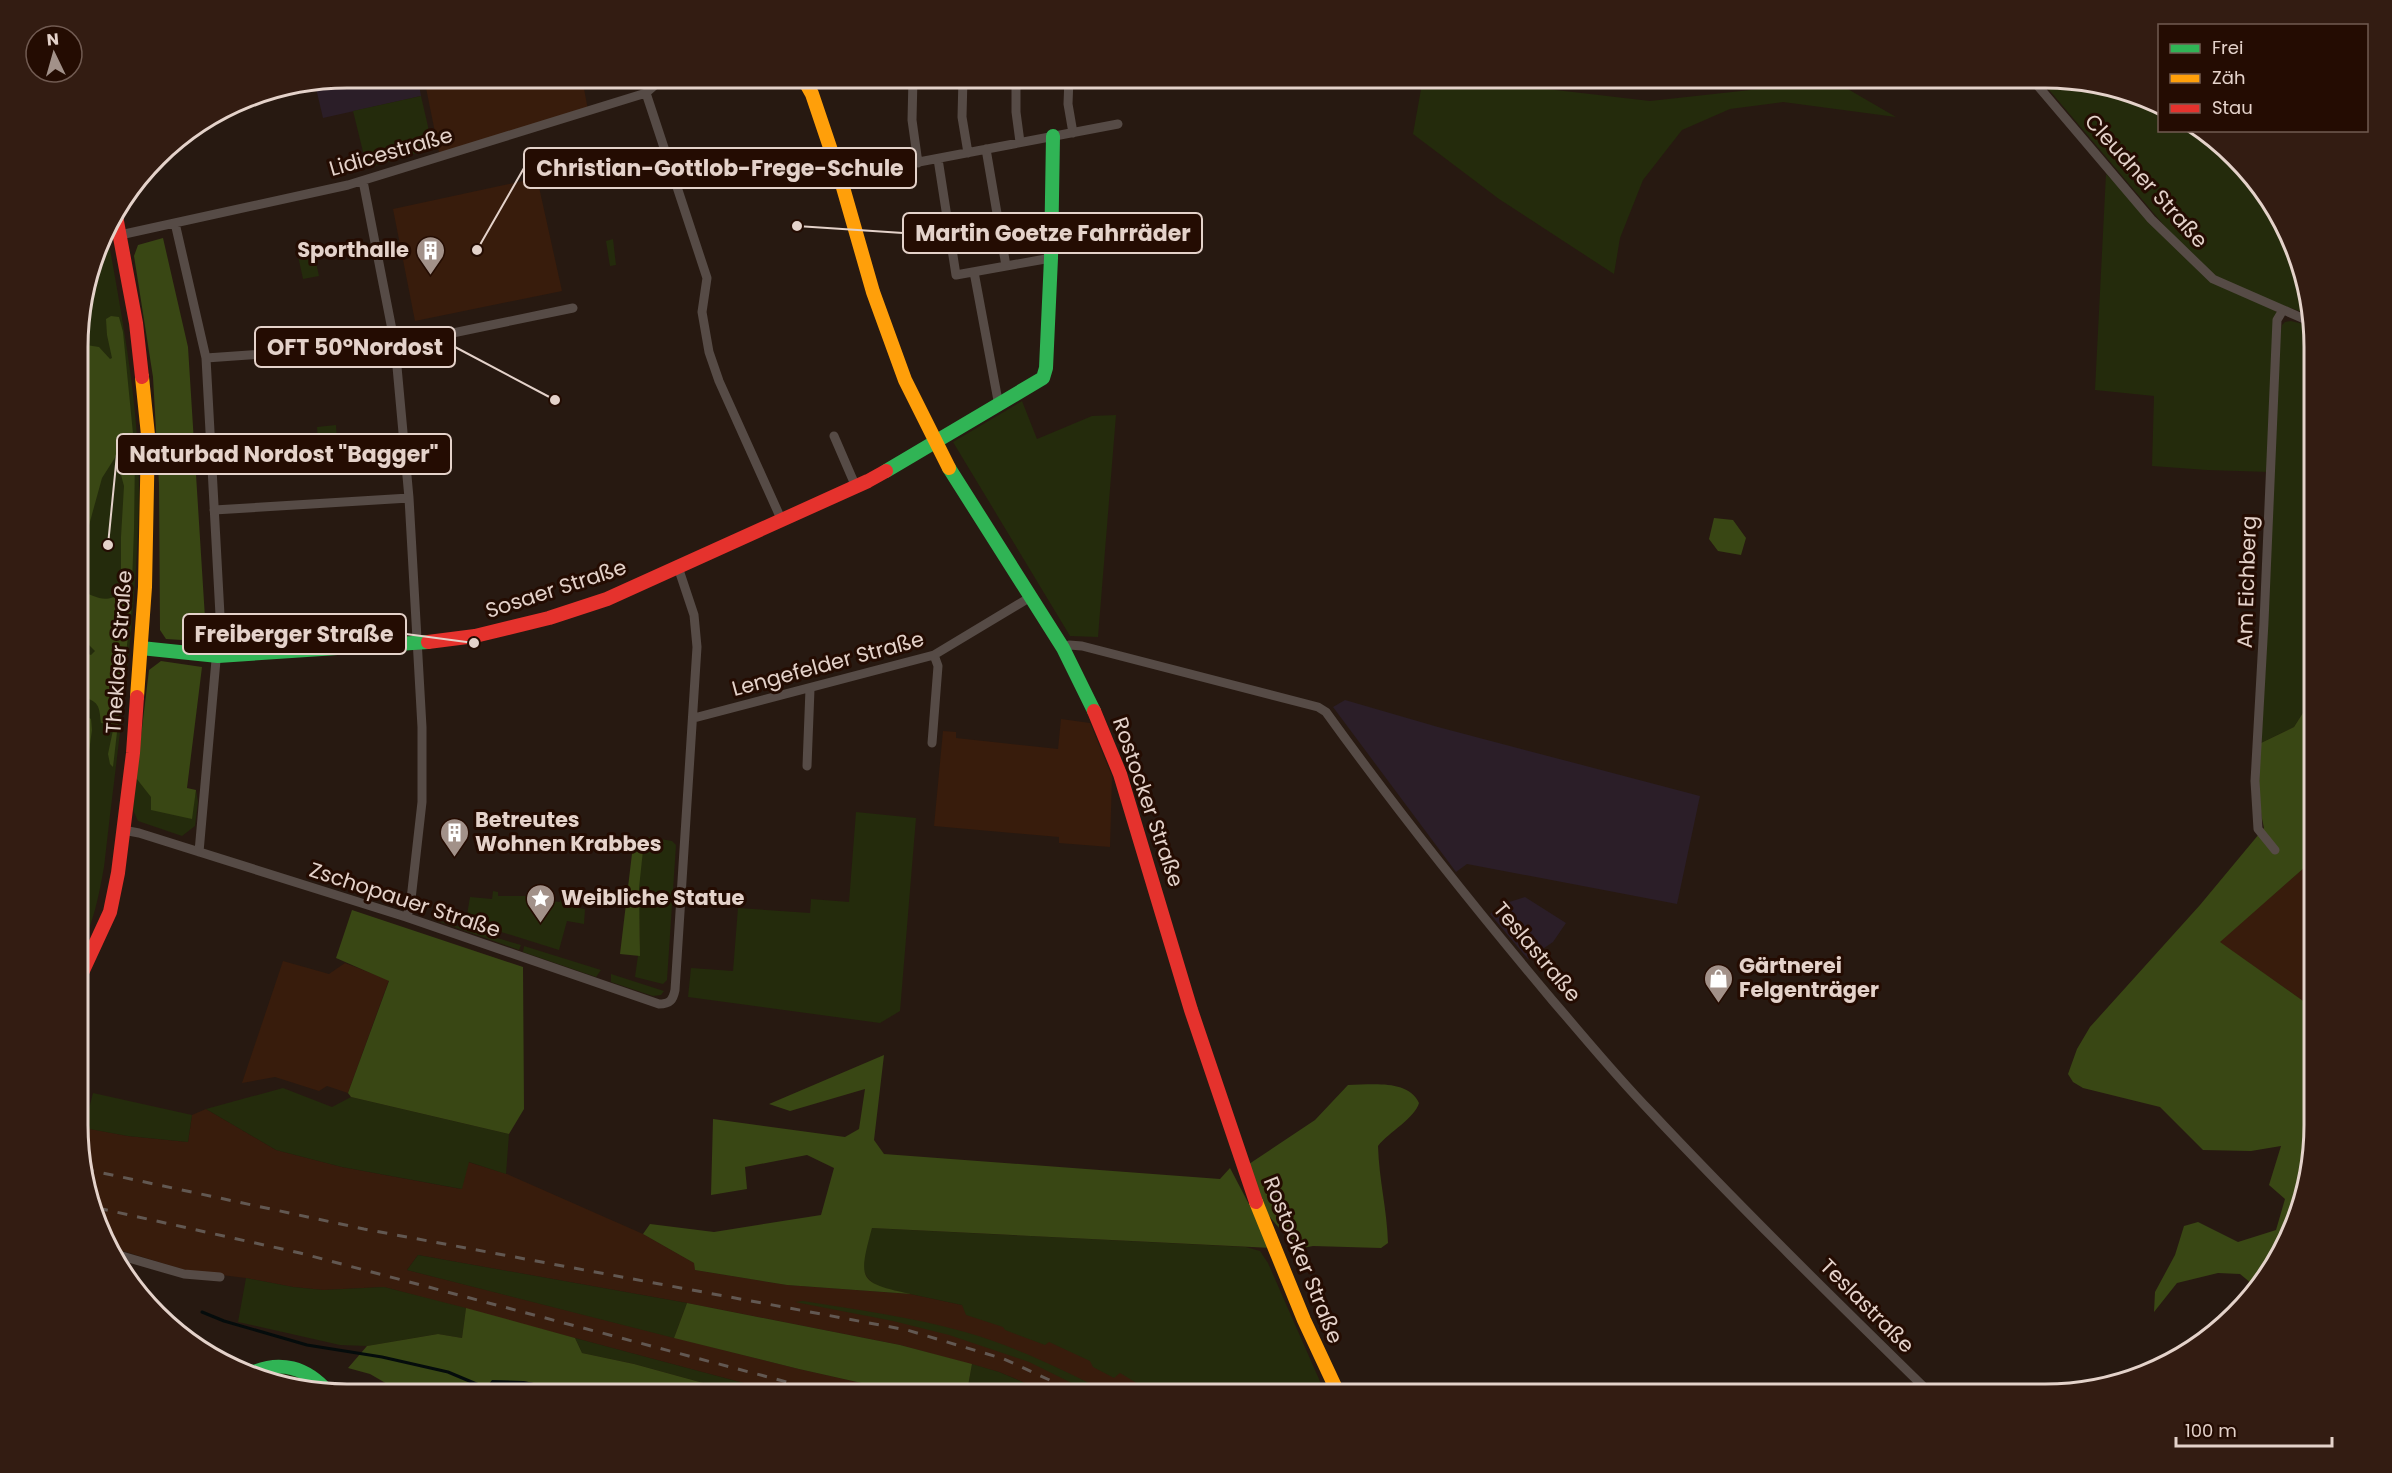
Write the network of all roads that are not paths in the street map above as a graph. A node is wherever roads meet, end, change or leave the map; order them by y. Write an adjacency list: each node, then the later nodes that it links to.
1 (652, 88): 8 (street, Lidicestraße)
2 (809, 88): 17 (main road, Rostocker Straße)
3 (913, 88): 16 (street)
4 (963, 88): 14 (street)
5 (1016, 88): 12 (street)
6 (1069, 88): 10 (street)
7 (2040, 88): 26 (street, Cleudner Straße)
8 (646, 93): 18 (street, Lidicestraße); 36 (street)
9 (1118, 124): 10 (street)
10 (1073, 133): 11 (street)
11 (1053, 136): 12 (street); 22 (main road)
12 (1020, 142): 13 (street)
13 (986, 149): 14 (street); 23 (street)
14 (968, 153): 15 (street)
15 (938, 159): 16 (street); 24 (street)
16 (918, 163): 17 (street)
17 (840, 177): 32 (main road, Rostocker Straße)
18 (363, 181): 19 (street, Lidicestraße); 28 (street)
19 (176, 223): 21 (street, Lidicestraße); 29 (street)
20 (118, 227): 21 (main road, Theklaer Straße)
21 (120, 235): 40 (main road, Theklaer Straße)
22 (1051, 258): 23 (street); 30 (main road, Sosaer Straße)
23 (1006, 266): 24 (street)
24 (974, 272): 30 (street)
25 (573, 308): 28 (street)
26 (2283, 310): 27 (street, Cleudner Straße); 49 (street, Am Eichberg)
27 (2301, 318)
28 (395, 345): 29 (street); 34 (street)
29 (206, 358): 35 (street)
30 (999, 406): 32 (main road, Sosaer Straße)
31 (834, 436): 33 (street)
32 (936, 443): 33 (main road, Sosaer Straße); 38 (main road, Rostocker Straße)
33 (856, 487): 36 (main road, Sosaer Straße)
34 (409, 498): 35 (street); 39 (street)
35 (214, 510): 42 (street)
36 (782, 521): 37 (main road, Sosaer Straße)
37 (678, 567): 39 (main road, Sosaer Straße); 45 (street)
38 (1029, 598): 41 (main road, Rostocker Straße); 43 (street, Lengefelder Straße)
39 (416, 643): 42 (main road, Sosaer Straße); 51 (street)
40 (141, 648): 42 (main road, Sosaer Straße); 48 (main road, Theklaer Straße)
41 (1063, 648): 57 (main road, Rostocker Straße); 58 (street, Teslastraße)
42 (218, 656): 50 (street)
43 (934, 656): 44 (street, Lengefelder Straße); 46 (street)
44 (810, 689): 45 (street, Lengefelder Straße); 47 (street)
45 (694, 718): 51 (street, Zschopauer Straße)
46 (932, 743)
47 (807, 766)
48 (123, 830): 50 (street, Zschopauer Straße); 52 (main road, Theklaer Straße)
49 (2275, 850)
50 (200, 852): 51 (street, Zschopauer Straße)
51 (406, 917)
52 (88, 960)
53 (124, 1256): 54 (street)
54 (220, 1277)
55 (262, 1370): 56 (main road)
56 (319, 1383)
57 (1334, 1384)
58 (1920, 1384)

